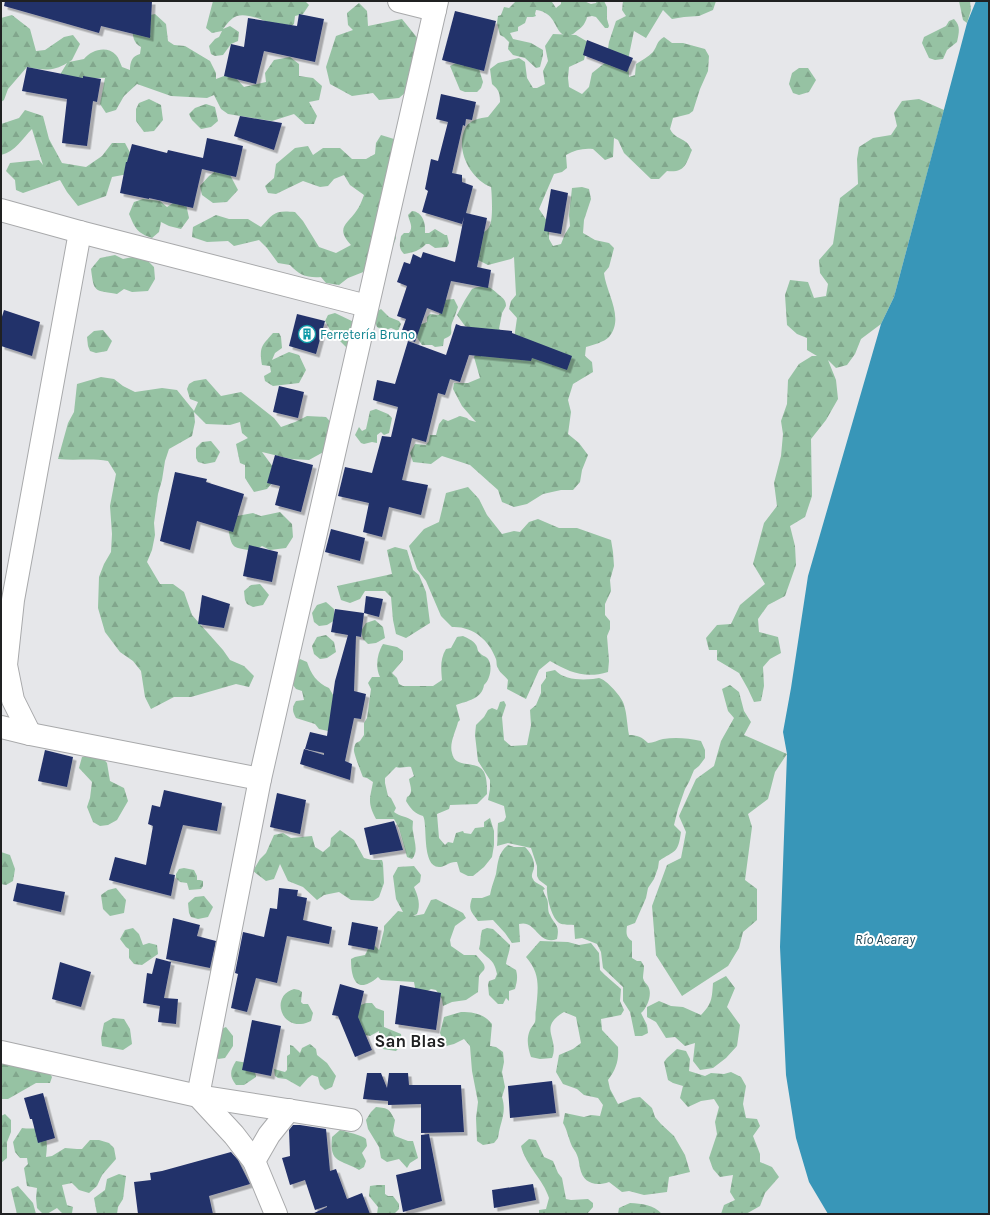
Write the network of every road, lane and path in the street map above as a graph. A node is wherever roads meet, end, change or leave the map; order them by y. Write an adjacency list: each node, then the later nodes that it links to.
1 (399, 1): 2 (street)
2 (436, 5): 5 (street)
3 (1, 210): 4 (street)
4 (80, 232): 5 (street); 7 (street)
5 (367, 306): 8 (street)
6 (1, 728): 7 (street)
7 (30, 734): 8 (street)
8 (260, 779): 10 (street)
9 (1, 1052): 10 (street)
10 (198, 1096): 11 (street); 13 (street)
11 (289, 1110): 12 (street); 13 (street)
12 (351, 1120)
13 (254, 1161): 14 (street)
14 (276, 1214)

